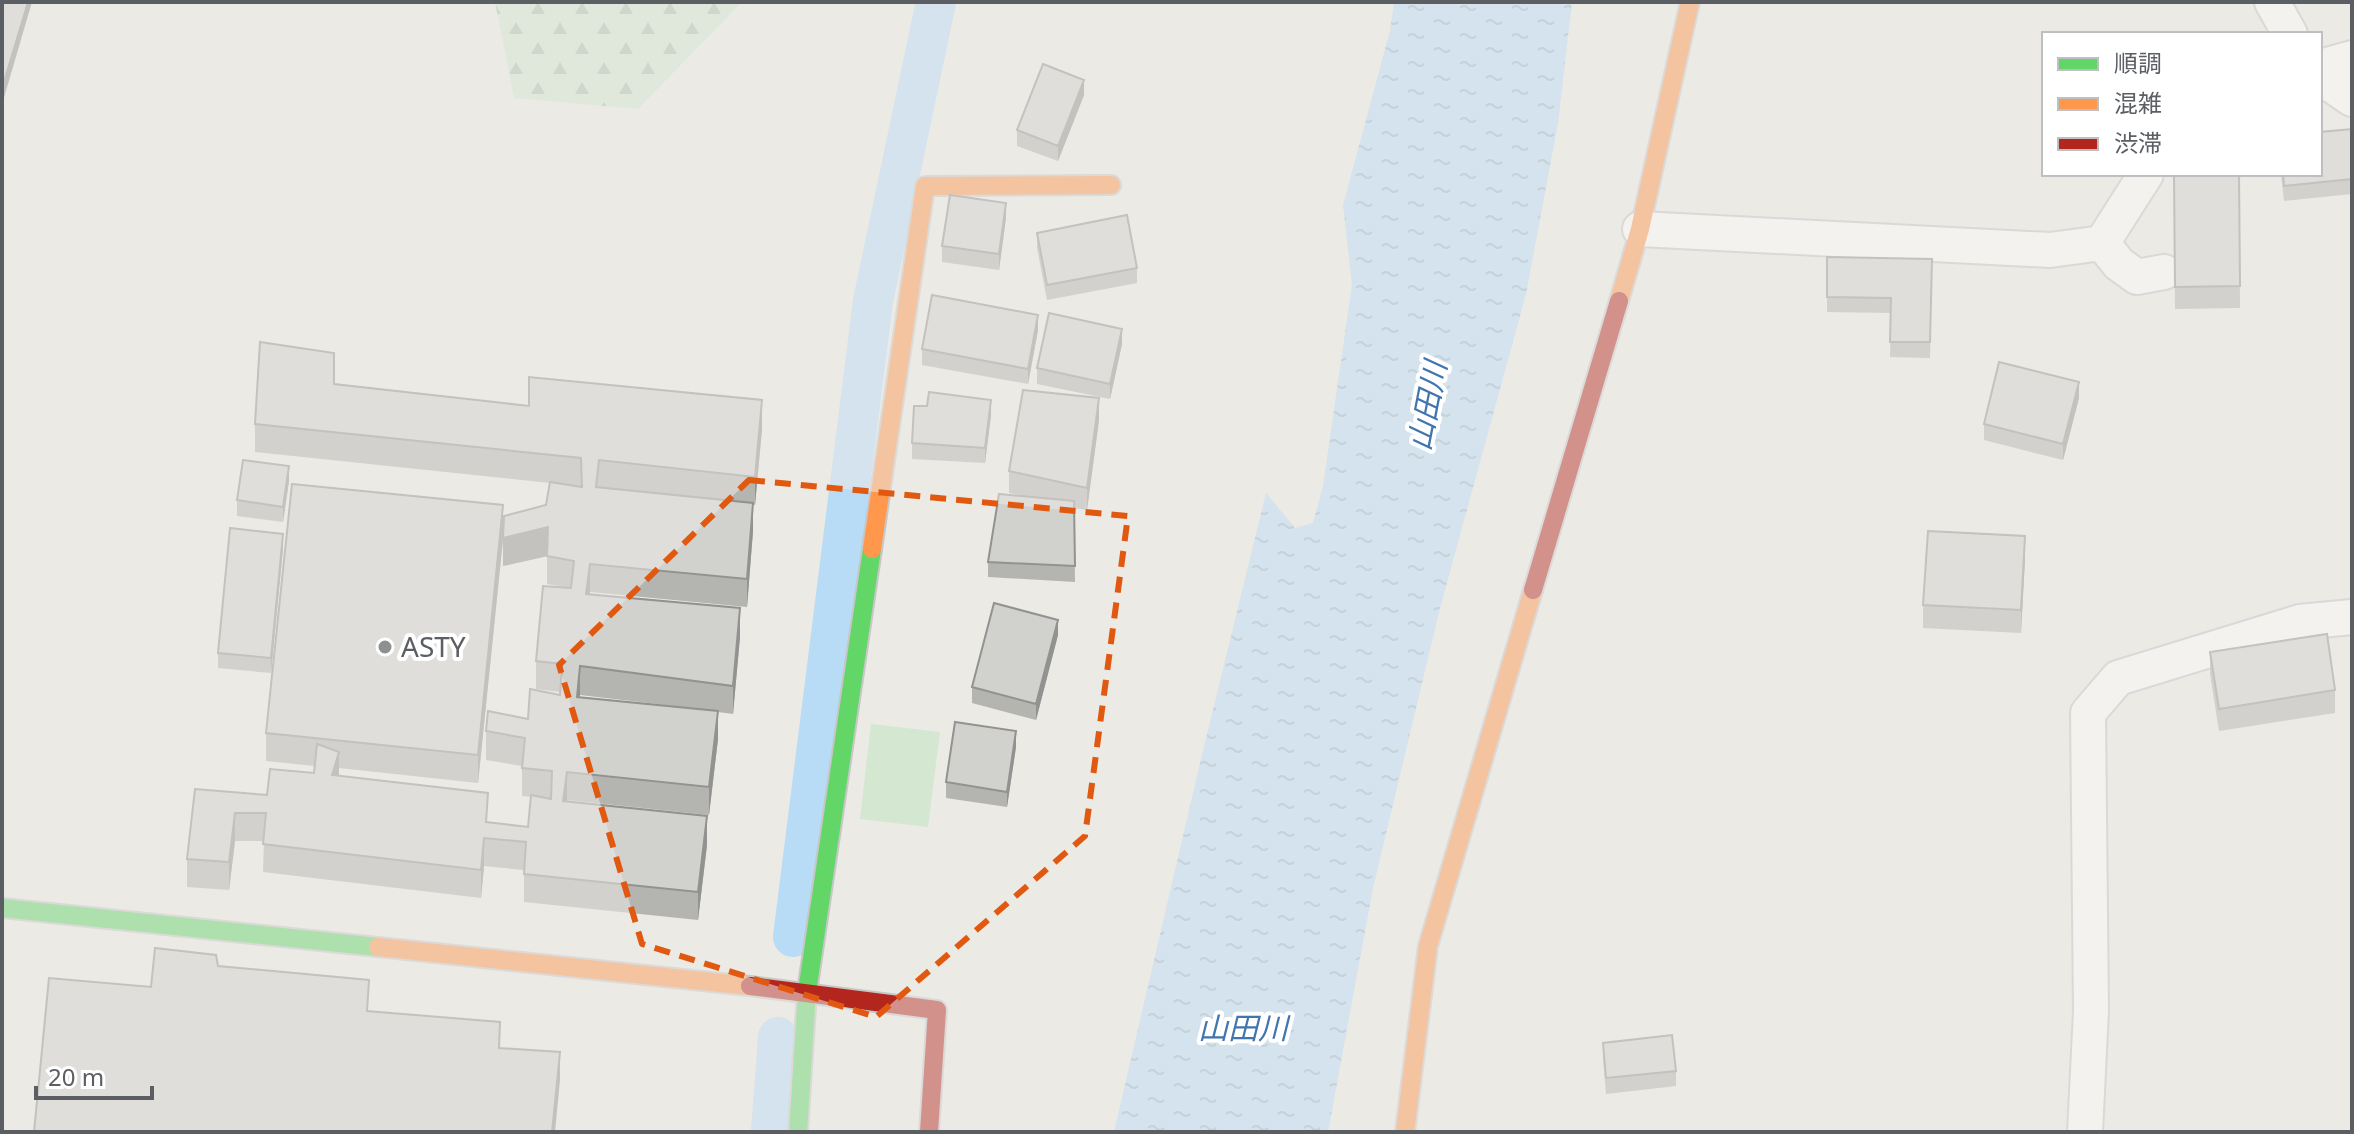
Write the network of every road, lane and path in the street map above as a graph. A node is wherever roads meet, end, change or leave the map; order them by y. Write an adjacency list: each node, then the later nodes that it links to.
1 (1690, 2): 10 (street)
2 (2272, 2): 3 (street)
3 (2289, 32)
4 (2352, 58): 5 (street)
5 (2322, 66)
6 (2322, 78): 7 (street)
7 (2352, 99)
8 (2145, 176): 11 (street)
9 (1111, 185): 15 (street)
10 (1640, 229): 11 (street); 18 (street)
11 (2102, 243): 12 (street)
12 (2164, 272)
13 (2352, 617): 19 (street)
14 (2, 908): 15 (street)
15 (807, 992): 16 (street); 17 (street)
16 (798, 1132)
17 (929, 1132)
18 (1405, 1132)
19 (2085, 1132)

